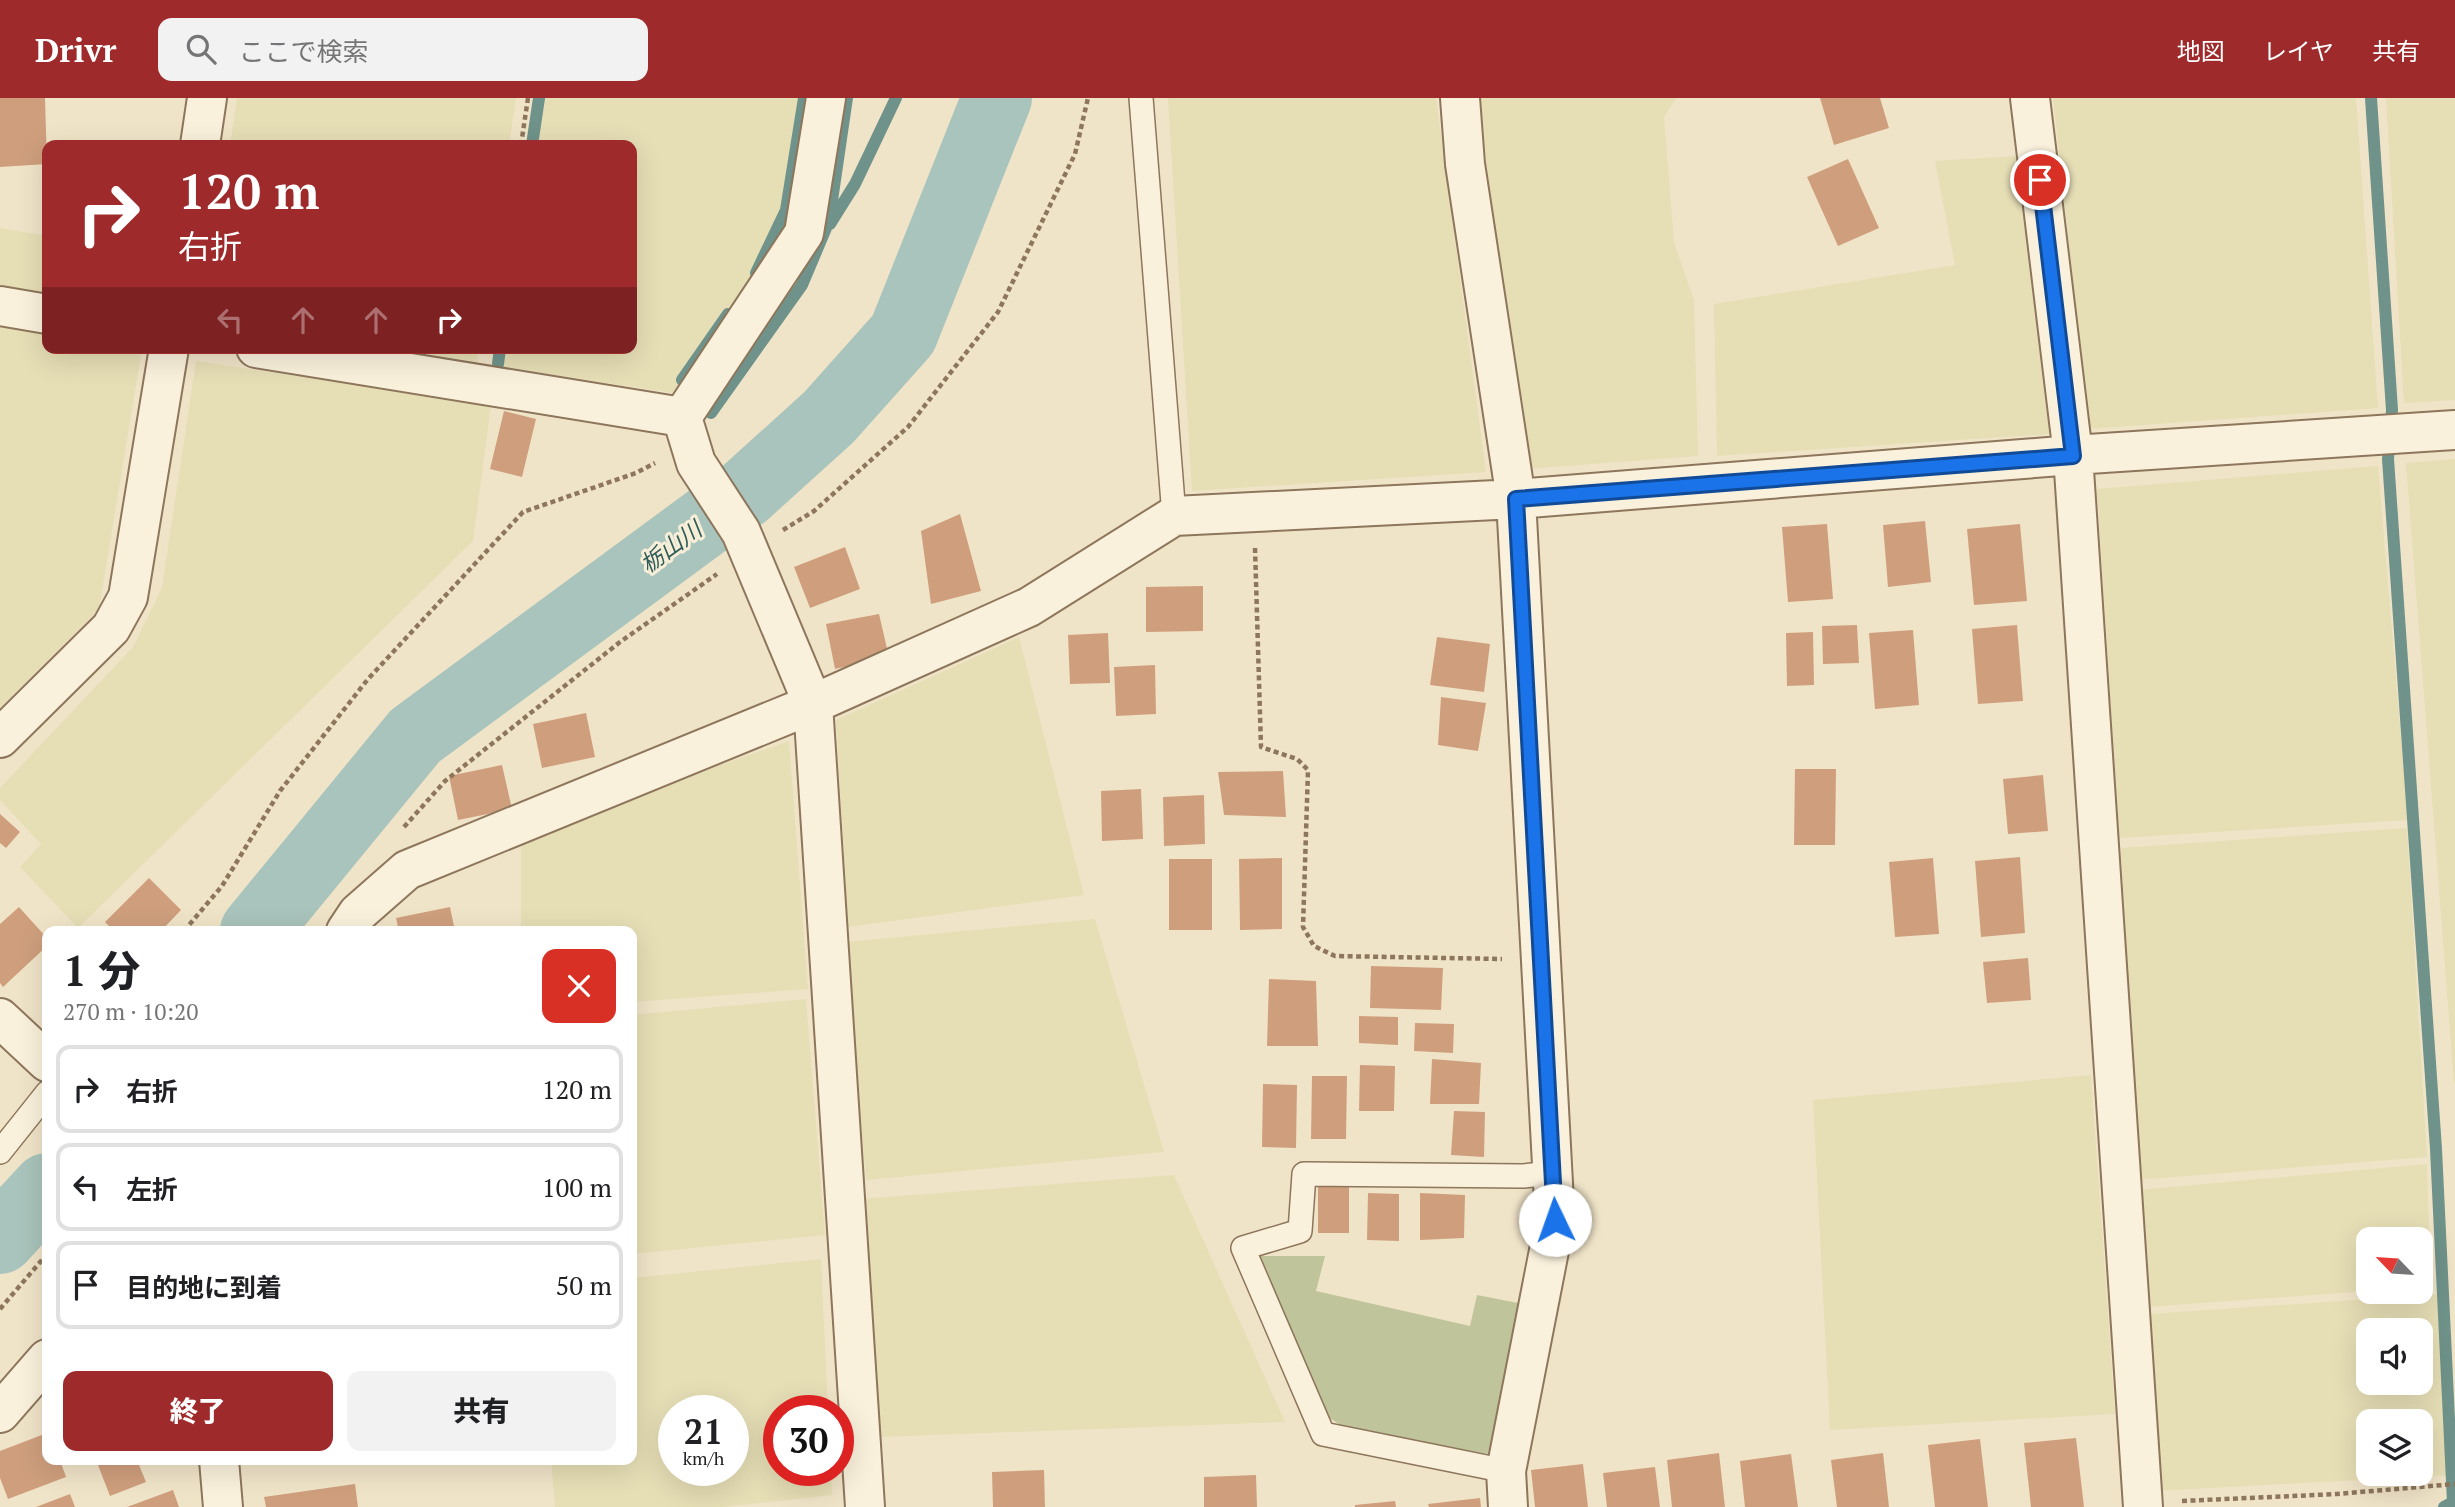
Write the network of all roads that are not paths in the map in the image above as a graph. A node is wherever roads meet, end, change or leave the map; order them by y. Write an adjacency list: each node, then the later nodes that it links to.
1 (207, 98): 6 (street)
2 (826, 98): 12 (street)
3 (1141, 98): 15 (lane)
4 (1460, 98): 14 (street)
5 (2030, 98): 13 (street)
6 (201, 140)
7 (0, 306): 8 (street)
8 (42, 313)
9 (168, 354): 17 (street)
10 (284, 354): 12 (street)
11 (2455, 430): 13 (street)
12 (690, 442): 16 (street)
13 (2073, 456): 14 (street); 28 (street)
14 (1516, 499): 15 (street); 23 (street)
15 (1174, 516): 16 (street)
16 (813, 704): 18 (street); 30 (street)
17 (0, 738)
18 (349, 926)
19 (0, 1018): 20 (street)
20 (42, 1057)
21 (42, 1099): 22 (lane)
22 (0, 1152)
23 (1553, 1173): 27 (street); 27 (lane)
24 (42, 1365): 25 (street)
25 (0, 1413)
26 (219, 1465): 29 (street)
27 (1507, 1489)
28 (2143, 1505)
29 (223, 1507)
30 (865, 1507)

